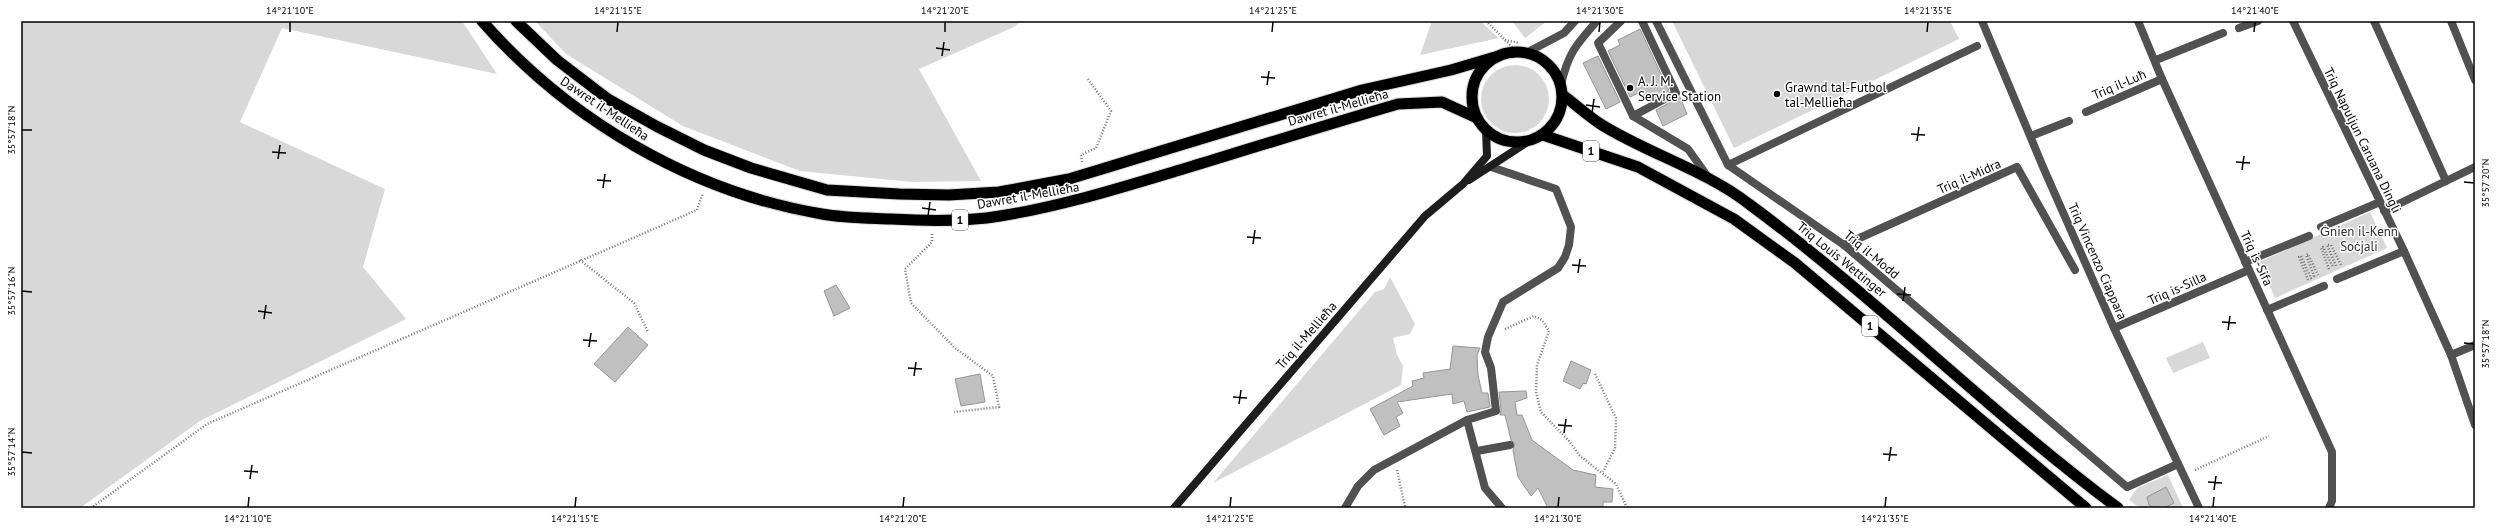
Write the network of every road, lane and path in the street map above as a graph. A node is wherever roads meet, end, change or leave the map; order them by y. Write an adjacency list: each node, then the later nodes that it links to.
1 (482, 21): 38 (highway, Dawret il-Mellieħa / 1)
2 (516, 21): 36 (highway, Dawret il-Mellieħa / 1)
3 (1486, 21): 18 (path)
4 (1575, 21): 18 (street)
5 (1597, 21): 24 (street)
6 (1621, 21): 26 (street)
7 (1642, 21): 26 (street)
8 (1656, 21): 33 (street, Triq il-Modd)
9 (1982, 21): 31 (street, Triq Vincenzo Ciappara)
10 (2138, 21): 20 (street, Triq is-Sifa)
11 (2258, 21): 15 (street)
12 (2293, 21): 41 (street, Triq Napuljun Caruana Dingli)
13 (2374, 21): 39 (street)
14 (2451, 21): 23 (street)
15 (2239, 28)
16 (2223, 33): 20 (street, Triq il-Luħ)
17 (1977, 46): 33 (street)
18 (1521, 52): 19 (highway); 24 (highway)
19 (1495, 57): 27 (highway); 36 (highway, Dawret il-Mellieħa / 1)
20 (2156, 60): 22 (street, Triq is-Sifa)
21 (1088, 79): 36 (path)
22 (2162, 79): 25 (street, Triq il-Luħ); 50 (street, Triq is-Sifa)
23 (2475, 80)
24 (1562, 90): 30 (highway); 37 (highway, Triq Louis Wettinger / 1)
25 (2086, 112)
26 (1633, 116): 37 (street)
27 (1477, 118): 29 (highway); 43 (highway, Dawret il-Mellieħa / 1)
28 (2069, 121): 31 (street)
29 (1486, 130): 32 (highway); 40 (main road, Triq il-Mellieħa)
30 (1543, 134): 32 (highway); 80 (highway, 1)
31 (2031, 136): 56 (street, Triq Vincenzo Ciappara)
32 (1529, 141): 34 (main road, Triq il-Mellieħa)
33 (1728, 165): 46 (street, Triq il-Modd)
34 (1491, 167): 40 (main road, Triq il-Mellieħa); 59 (street)
35 (2475, 167): 39 (street)
36 (1085, 174)
37 (1710, 180): 81 (highway, Triq Louis Wettinger / 1)
38 (707, 181): 43 (highway, Dawret il-Mellieħa / 1); 48 (path)
39 (2446, 181): 42 (street)
40 (1463, 184): 75 (main road, Triq il-Mellieħa)
41 (2380, 202): 42 (street, Triq Napuljun Caruana Dingli); 44 (street)
42 (2384, 211): 47 (street, Triq Napuljun Caruana Dingli)
43 (932, 221): 62 (path)
44 (2321, 227)
45 (2309, 236): 50 (street, Triq is-Silla)
46 (1844, 245): 51 (street, Triq il-Midra); 69 (street, Triq il-Modd)
47 (2404, 251): 52 (street); 60 (street, Triq Napuljun Caruana Dingli)
48 (580, 260): 57 (path); 74 (path)
49 (2345, 263): 54 (path)
50 (2247, 266): 55 (street, Triq is-Sifa); 56 (street, Triq is-Silla)
51 (2075, 270)
52 (2337, 279)
53 (2324, 286): 54 (street)
54 (2312, 291): 55 (street)
55 (2267, 310): 83 (street, Triq is-Sifa)
56 (2114, 328): 69 (street, Triq Vincenzo Ciappara)
57 (648, 332)
58 (2475, 345): 60 (street)
59 (1486, 347): 63 (street); 70 (path)
60 (2451, 355): 64 (street, Triq Napuljun Caruana Dingli)
61 (1595, 374): 70 (path)
62 (954, 412)
63 (1467, 420): 67 (street); 68 (street)
64 (2475, 425)
65 (2269, 436): 71 (path)
66 (1510, 445): 67 (street)
67 (1477, 452): 72 (street)
68 (1395, 460): 73 (path); 76 (street)
69 (2178, 464): 71 (street, Triq Vincenzo Ciappara)
70 (1603, 472): 79 (path)
71 (2183, 475): 82 (street, Triq Vincenzo Ciappara)
72 (1485, 488): 77 (street); 78 (street)
73 (1406, 507)
74 (91, 508)
75 (1174, 508)
76 (1345, 508)
77 (1493, 508)
78 (1502, 508)
79 (1627, 508)
80 (2086, 508)
81 (2118, 508)
82 (2199, 508)
83 (2329, 508)

